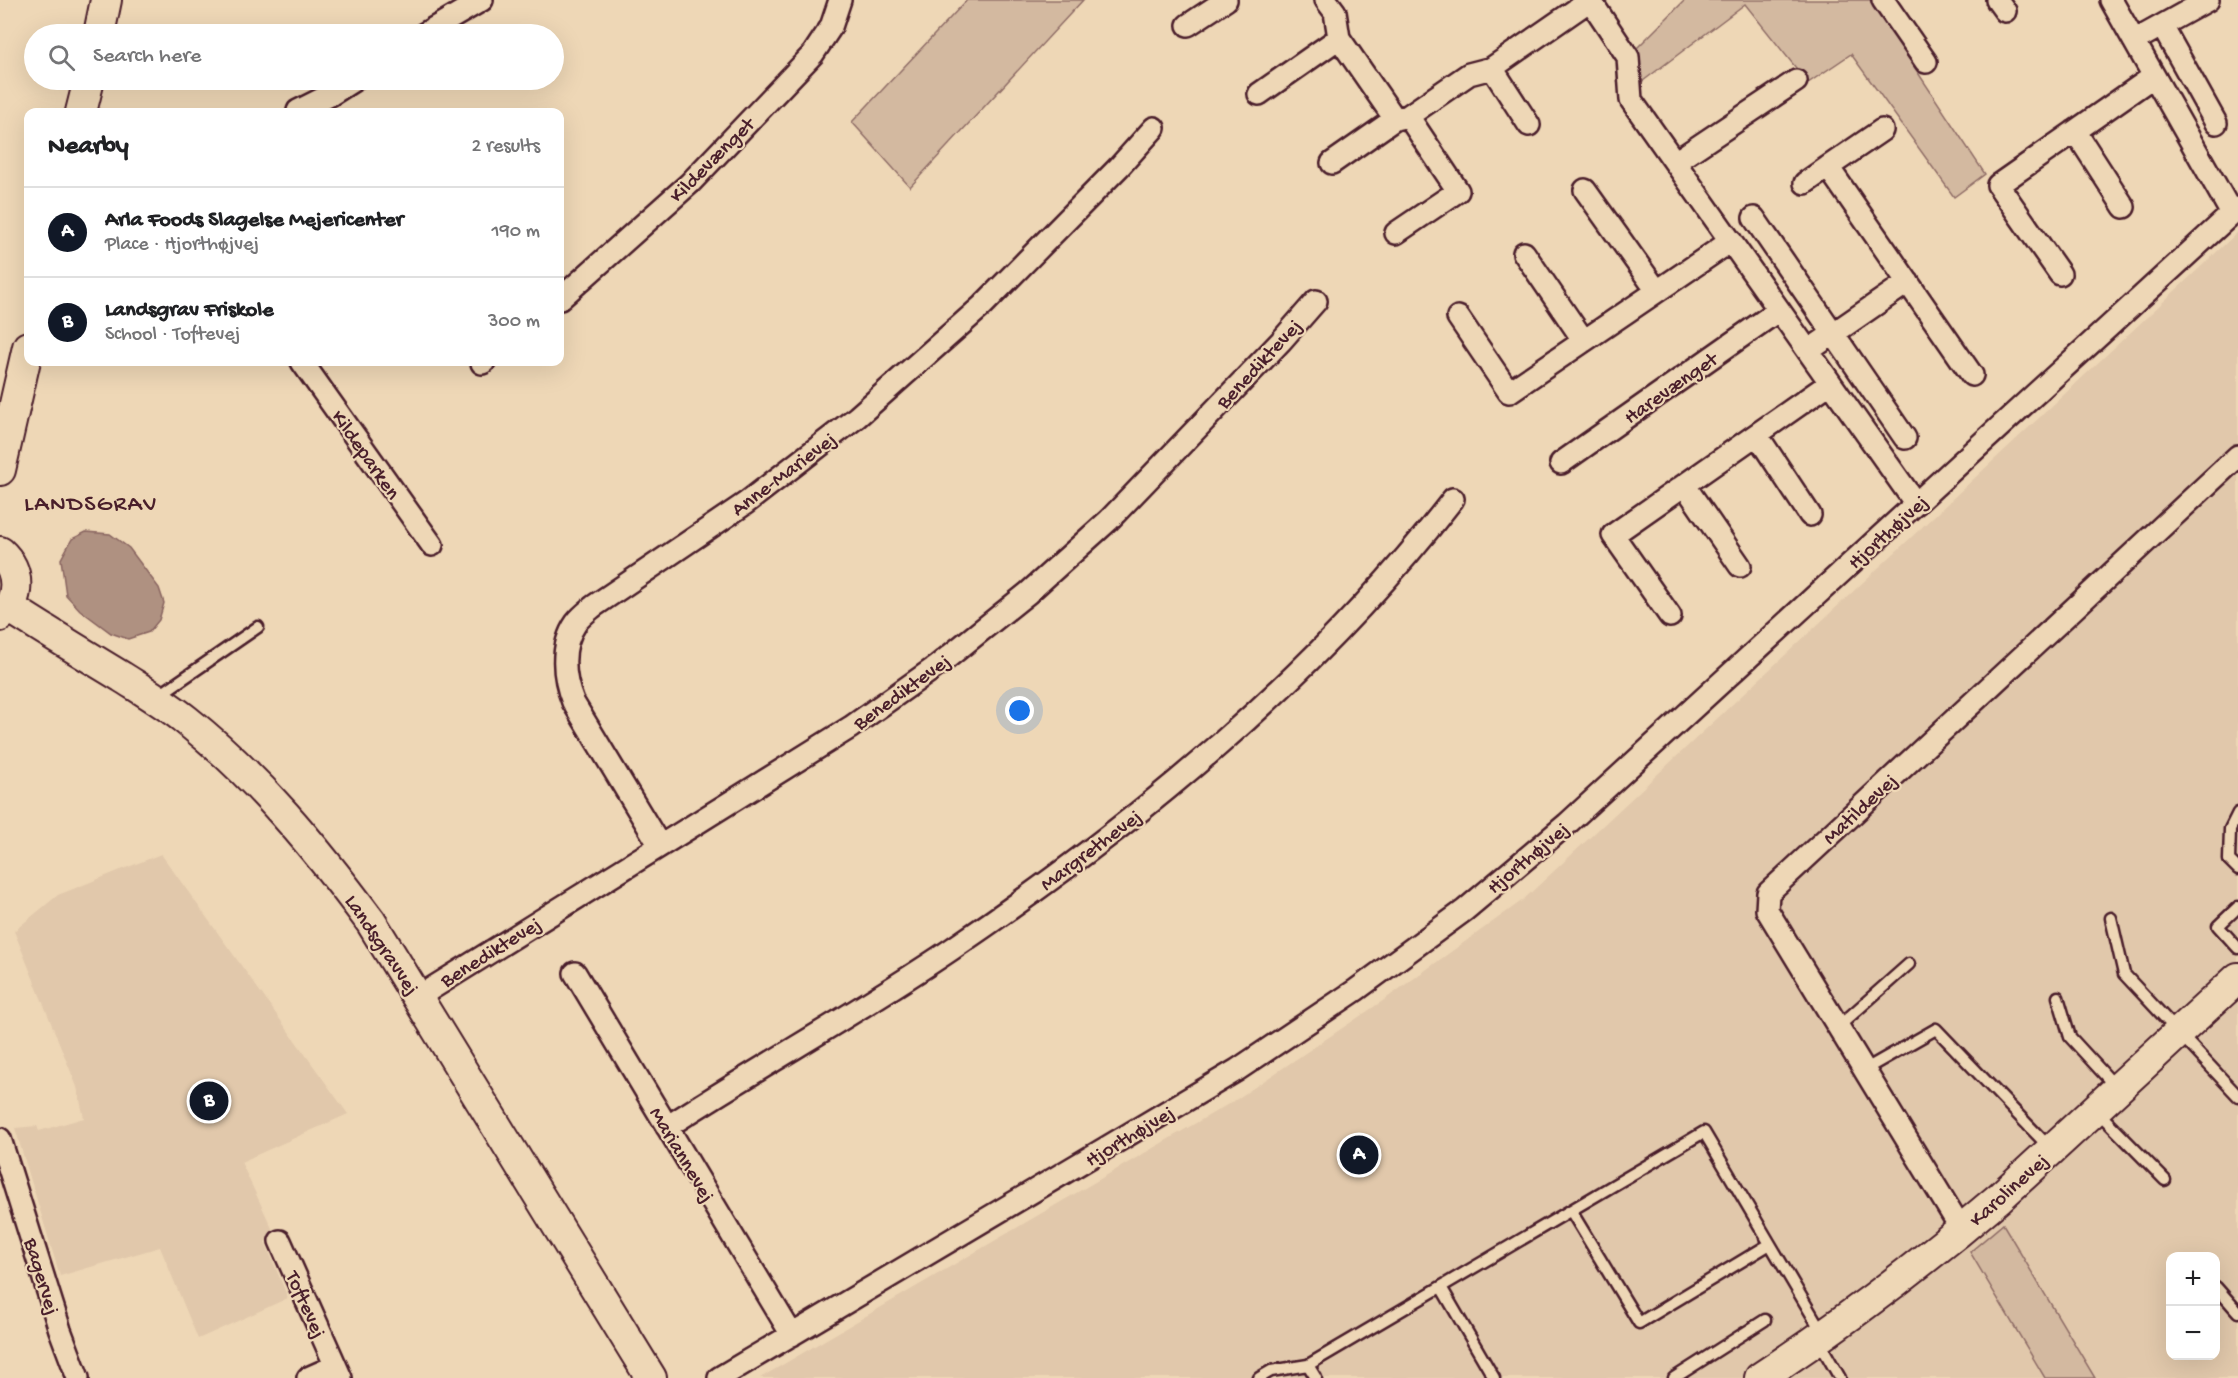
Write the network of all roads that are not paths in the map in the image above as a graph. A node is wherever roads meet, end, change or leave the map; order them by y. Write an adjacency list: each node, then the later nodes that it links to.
1 (106, 0): 9 (street)
2 (482, 0): 10 (street)
3 (840, 0): 44 (street, Kildevænget)
4 (1226, 0): 11 (street)
5 (1326, 0): 13 (street)
6 (1883, 0): 15 (street)
7 (2111, 0): 14 (street)
8 (2208, 0): 12 (street)
9 (101, 24)
10 (441, 24)
11 (1188, 26)
12 (2162, 26): 14 (street); 25 (street)
13 (1339, 38): 21 (street); 24 (street)
14 (2134, 41): 17 (street)
15 (1926, 62)
16 (1492, 68): 24 (street); 26 (street); 30 (street)
17 (2154, 76): 29 (street); 36 (street)
18 (1796, 81): 30 (street)
19 (86, 90): 22 (street)
20 (338, 90): 23 (street)
21 (1259, 94)
22 (82, 108)
23 (304, 108)
24 (1401, 118): 31 (street); 38 (street)
25 (2216, 123)
26 (1529, 125)
27 (1154, 128): 72 (street, Anne-Marievej)
28 (1882, 130): 32 (street)
29 (2075, 131): 35 (street); 41 (street)
30 (1675, 162): 39 (street)
31 (1332, 163)
32 (1828, 167): 33 (street); 42 (street)
33 (1804, 183)
34 (1586, 190): 43 (street)
35 (2124, 207)
36 (2235, 211): 62 (street, Hjorthøjvej)
37 (1754, 218): 48 (street)
38 (1396, 233)
39 (1731, 241): 43 (street); 46 (street)
40 (1524, 254): 49 (street)
41 (2060, 274)
42 (1908, 282): 48 (street); 53 (street)
43 (1657, 291): 49 (street)
44 (564, 295)
45 (1316, 301): 72 (street, Benediktevej)
46 (1779, 310): 50 (street); 58 (street, Harevænget)
47 (1458, 317): 49 (street)
48 (1834, 333): 50 (street); 56 (street)
49 (1584, 341)
50 (1808, 351): 54 (street)
51 (24, 365): 59 (street)
52 (305, 366): 64 (street, Kildeparken)
53 (1972, 375)
54 (1830, 383): 55 (street); 62 (street)
55 (1757, 435): 60 (street); 63 (street)
56 (1905, 438)
57 (2238, 456): 82 (street, Matildevej)
58 (1561, 463)
59 (0, 470)
60 (1685, 486): 66 (street); 68 (street)
61 (1453, 499): 88 (street, Margrethevej)
62 (1916, 504): 100 (street, Hjorthøjvej)
63 (1810, 515)
64 (432, 546)
65 (0, 552): 67 (street)
66 (1740, 566)
67 (5, 611): 70 (street, Landsgravvej)
68 (1670, 616)
69 (258, 627): 70 (lane)
70 (156, 698): 80 (street, Landsgravvej)
71 (2238, 813): 73 (lane)
72 (660, 846): 80 (street, Benediktevej)
73 (2238, 869)
74 (2238, 908): 76 (lane)
75 (2110, 918): 83 (lane)
76 (2238, 948)
77 (1909, 964): 82 (lane)
78 (574, 973): 88 (street, Mariannevej)
79 (2238, 978): 83 (street, Karolinevej)
80 (418, 997): 106 (street, Landsgravvej)
81 (2058, 997): 85 (lane)
82 (1838, 1027): 84 (street, Matildevej)
83 (2179, 1032): 85 (street, Karolinevej); 86 (lane)
84 (1864, 1070): 90 (lane); 93 (street, Matildevej)
85 (2118, 1089): 87 (street, Karolinevej)
86 (2238, 1096)
87 (2096, 1109): 90 (street, Karolinevej); 91 (lane)
88 (667, 1128): 100 (street, Mariannevej)
89 (0, 1139): 104 (street, Bagervej)
90 (2051, 1150): 93 (street, Karolinevej)
91 (2165, 1180)
92 (1571, 1211): 95 (lane); 95 (lane); 96 (lane)
93 (1962, 1230): 101 (street, Karolinevej)
94 (280, 1241): 103 (street, Toftevej)
95 (1770, 1244): 101 (lane)
96 (1441, 1287): 102 (lane); 110 (lane)
97 (2220, 1292): 98 (lane)
98 (2238, 1312)
99 (1765, 1320): 111 (lane)
100 (792, 1335): 107 (street, Hjorthøjvej)
101 (1821, 1337): 112 (street, Karolinevej); 113 (lane)
102 (1308, 1365): 108 (lane); 109 (lane)
103 (338, 1372): 105 (street, Toftevej)
104 (78, 1378)
105 (308, 1378)
106 (651, 1378)
107 (719, 1378)
108 (1259, 1378)
109 (1316, 1378)
110 (1494, 1378)
111 (1674, 1378)
112 (1760, 1378)
113 (1840, 1378)

